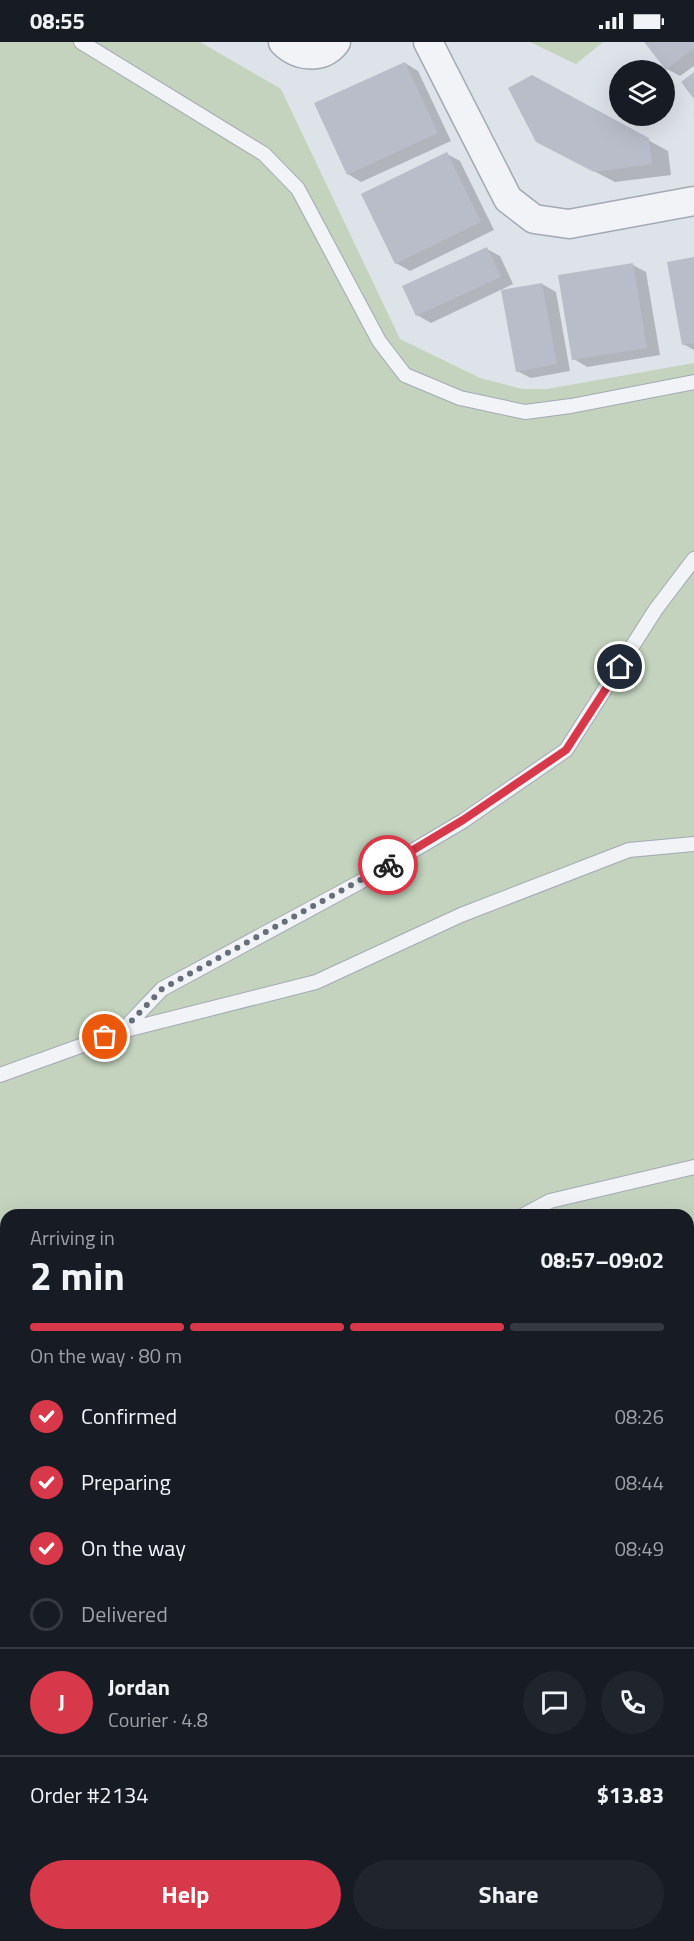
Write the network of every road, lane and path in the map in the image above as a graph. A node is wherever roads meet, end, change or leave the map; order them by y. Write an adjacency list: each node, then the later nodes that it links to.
1 (81, 42): 6 (lane)
2 (283, 42): 3 (street)
3 (336, 42)
4 (428, 42): 5 (street)
5 (694, 201)
6 (694, 382)
7 (694, 559): 9 (lane)
8 (694, 844): 9 (lane)
9 (122, 1031): 10 (lane)
10 (0, 1075)
11 (694, 1167): 12 (lane)
12 (535, 1209)

